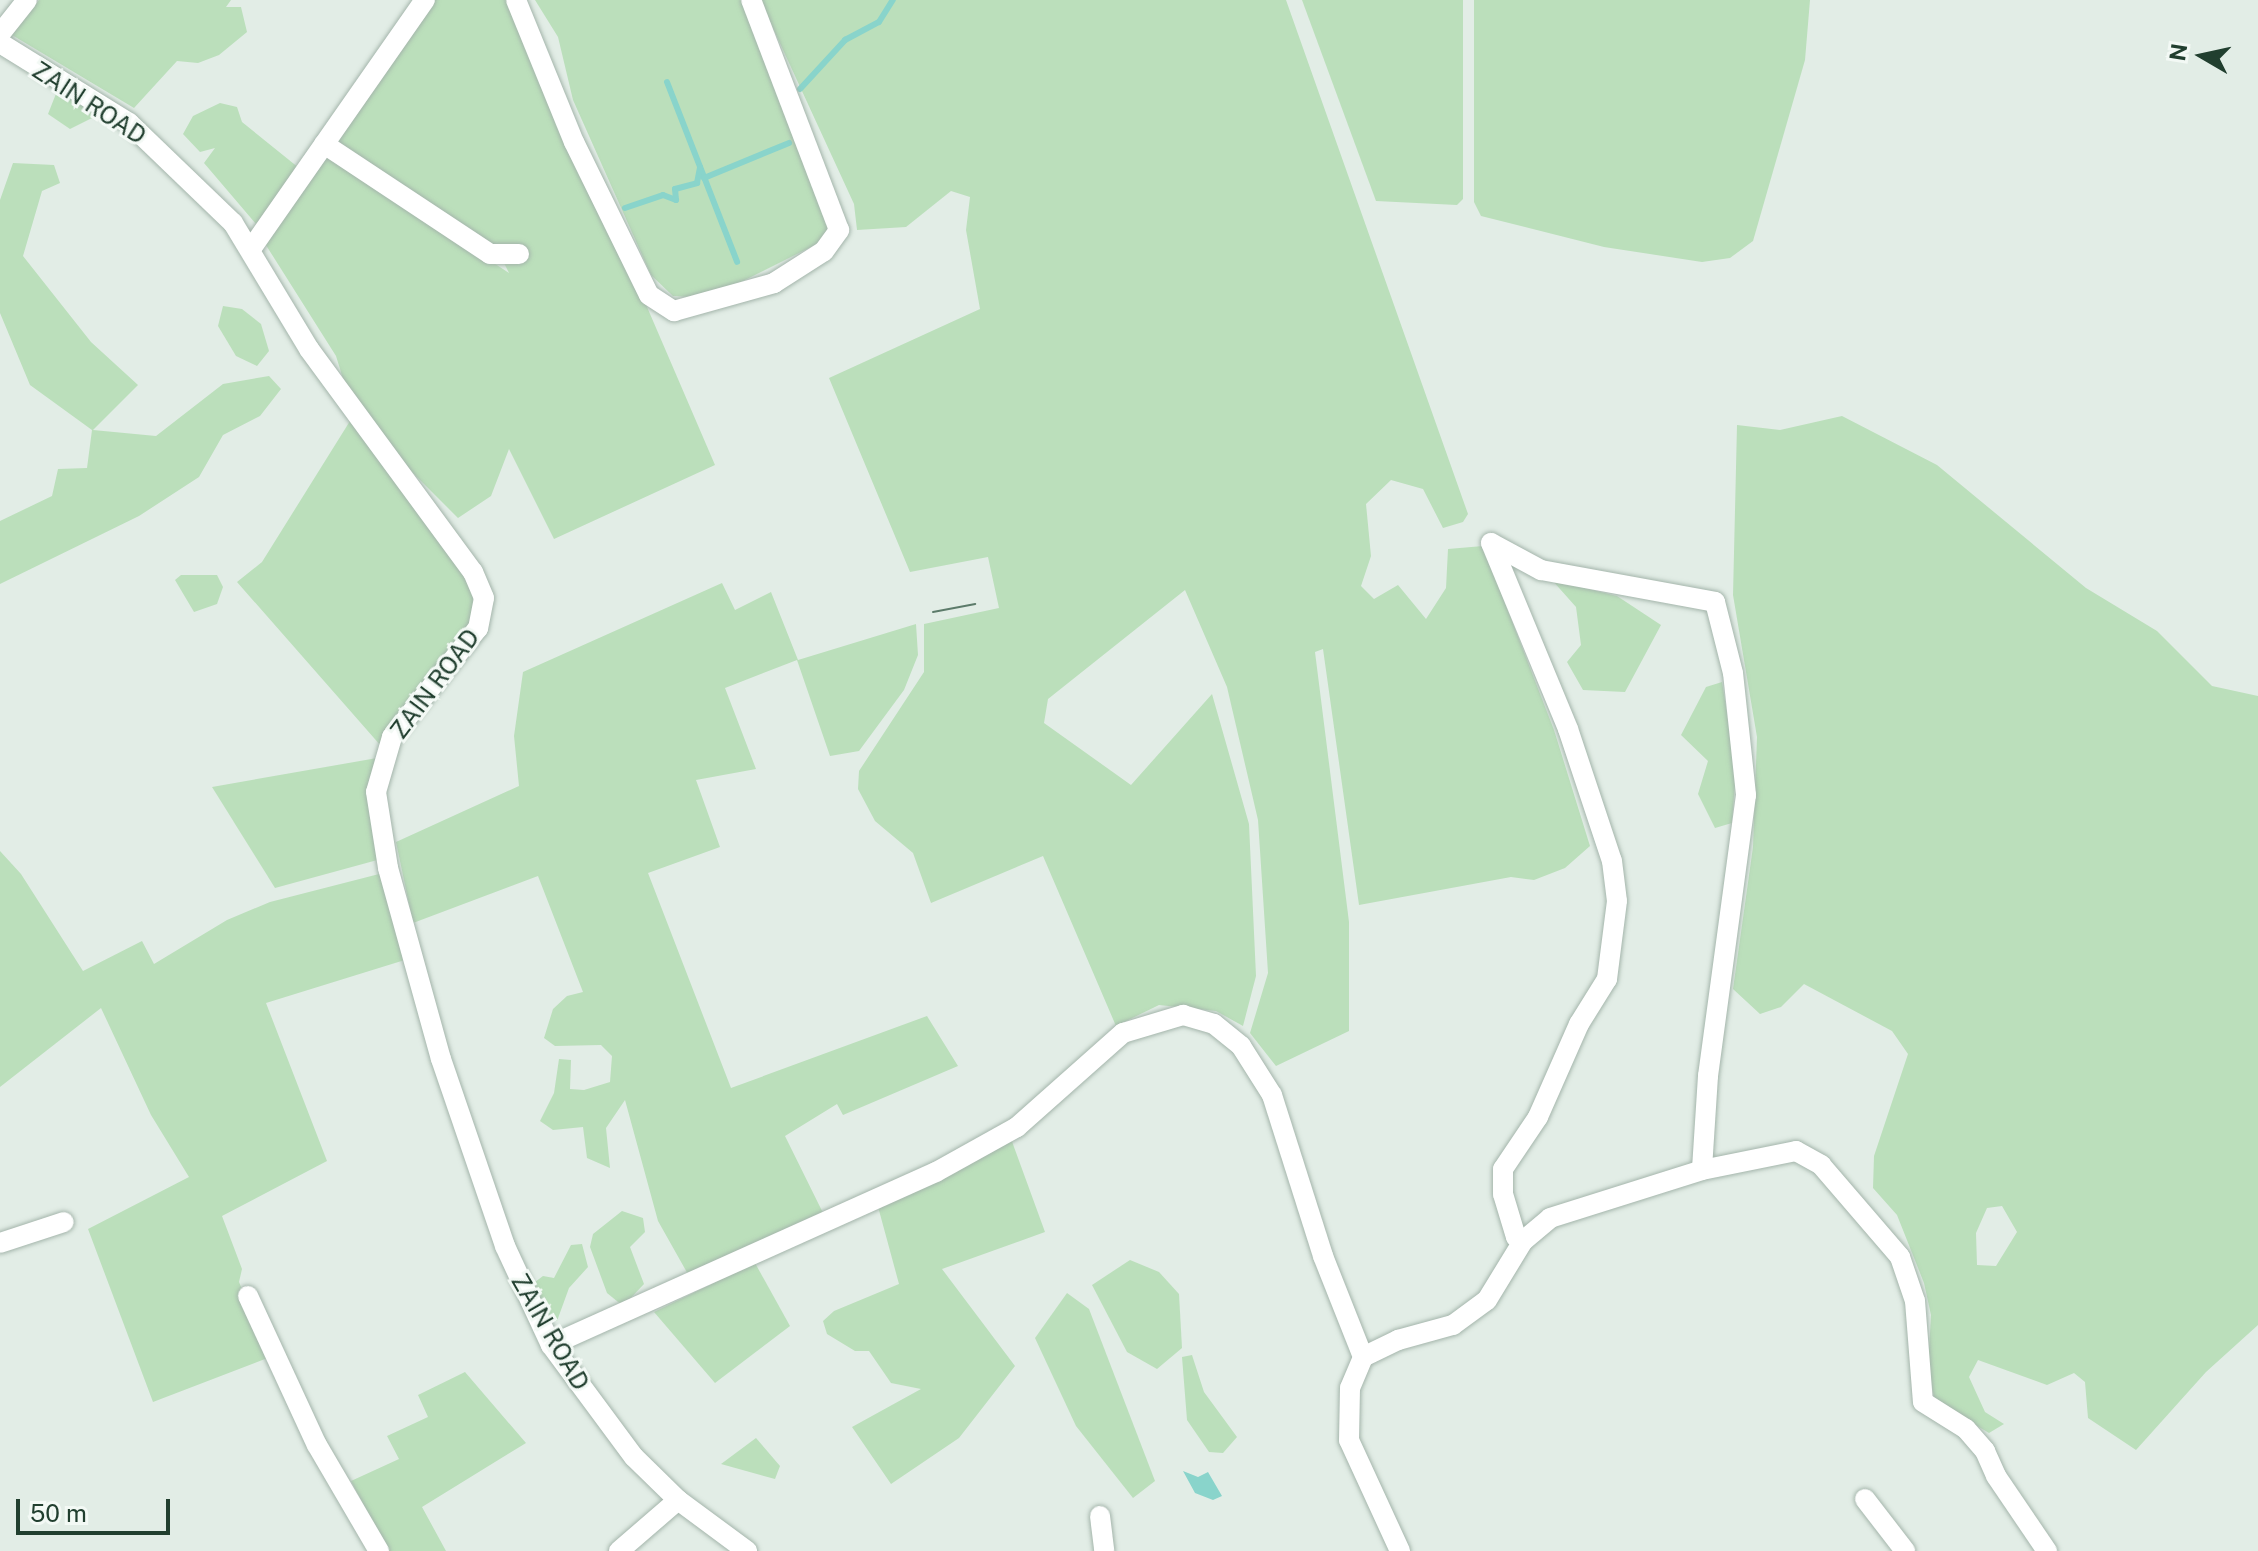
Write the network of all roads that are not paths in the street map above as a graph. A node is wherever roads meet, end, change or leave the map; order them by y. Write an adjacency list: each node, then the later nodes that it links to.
1 (27, 0): 5 (street)
2 (425, 0): 7 (street)
3 (516, 0): 4 (street)
4 (751, 0)
5 (0, 34)
6 (0, 43): 8 (street, ZAIN ROAD)
7 (324, 144): 8 (street); 9 (street)
8 (251, 249): 15 (street, ZAIN ROAD)
9 (519, 254)
10 (1702, 1170): 12 (street); 12 (street); 26 (street)
11 (64, 1222): 13 (street)
12 (1523, 1241): 16 (street)
13 (0, 1243)
14 (248, 1296): 20 (street)
15 (551, 1345): 16 (street); 18 (street, ZAIN ROAD)
16 (1363, 1357): 24 (street)
17 (1865, 1499): 25 (street)
18 (678, 1500): 21 (street); 22 (street, ZAIN ROAD)
19 (1100, 1516): 23 (street)
20 (379, 1551)
21 (619, 1551)
22 (747, 1551)
23 (1104, 1551)
24 (1400, 1551)
25 (1905, 1551)
26 (2047, 1551)

